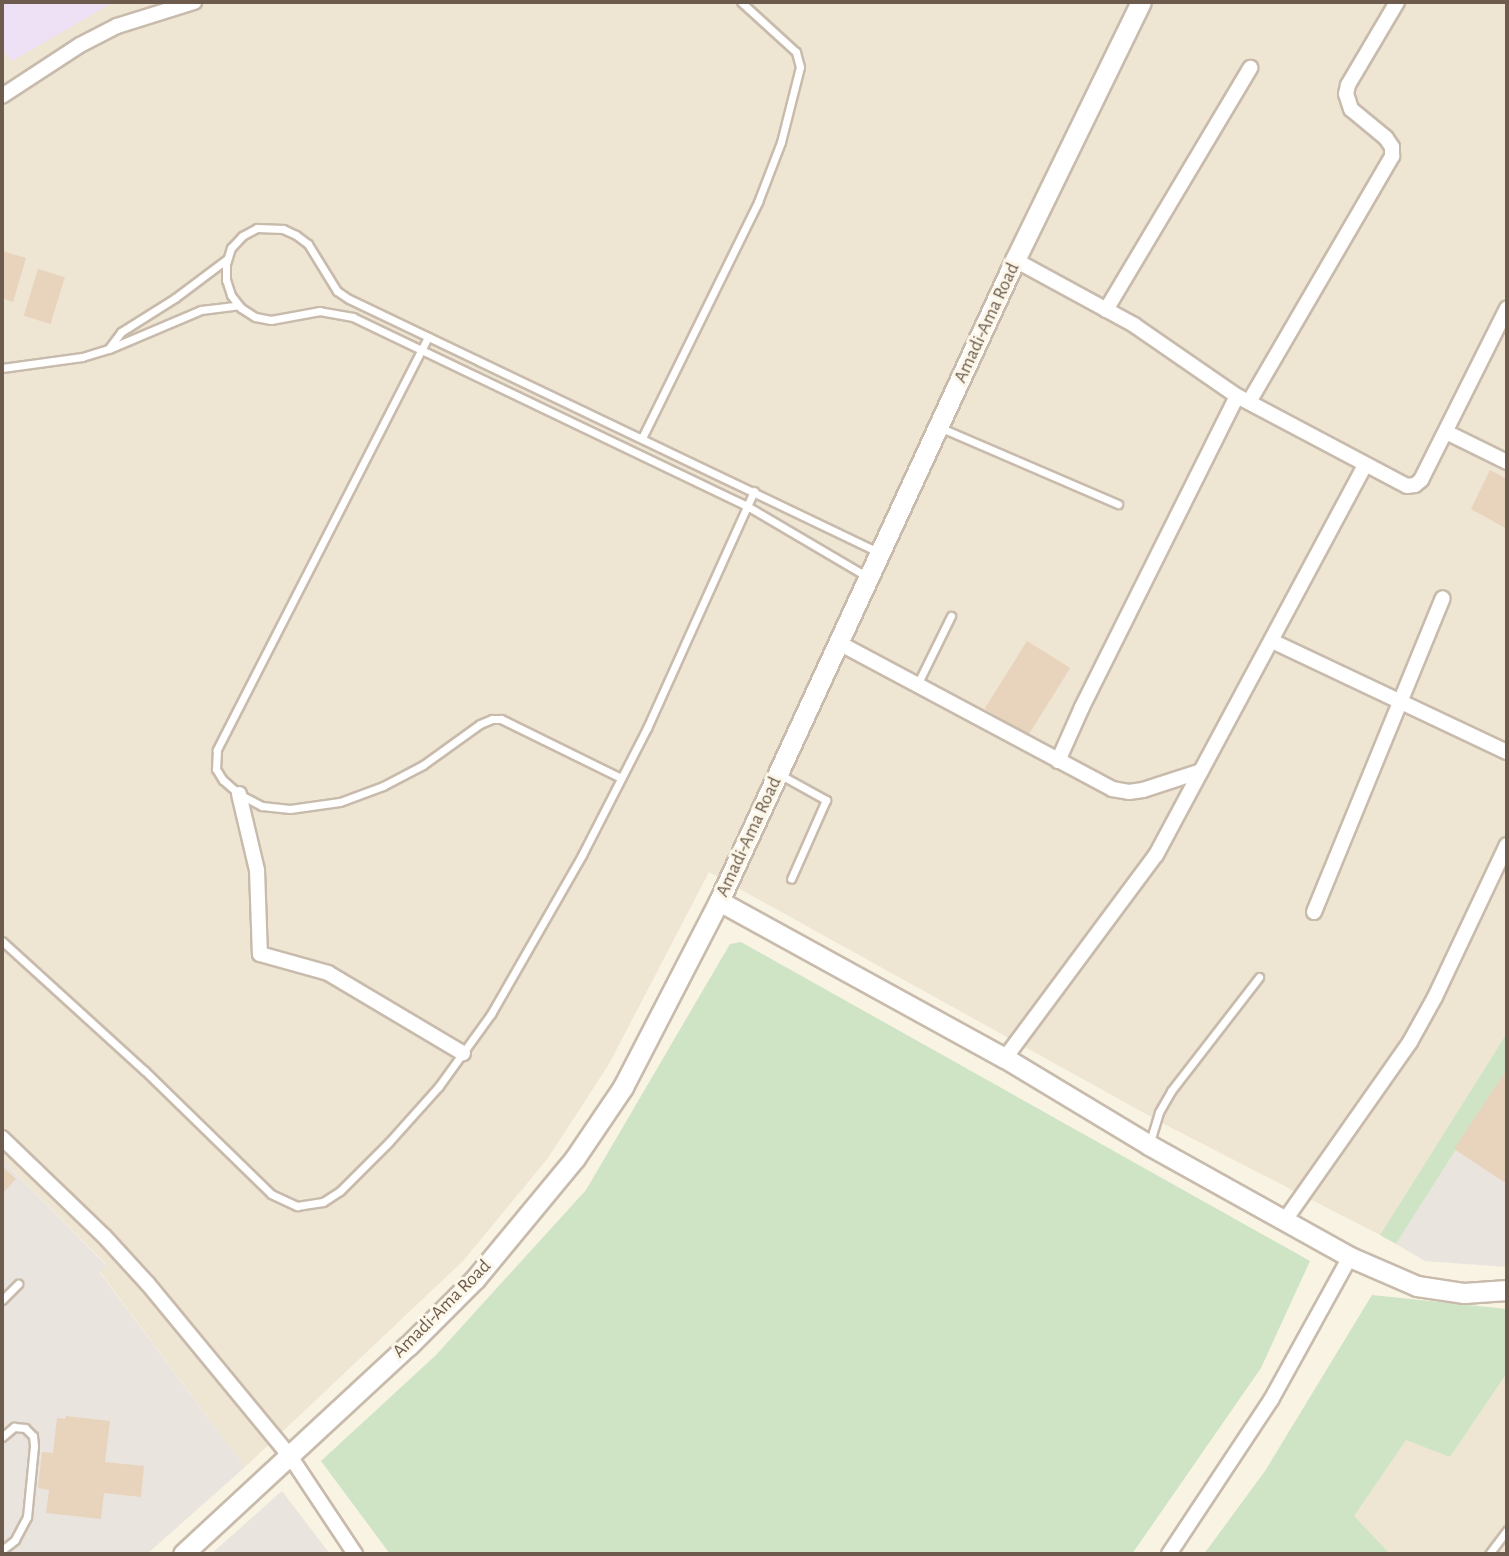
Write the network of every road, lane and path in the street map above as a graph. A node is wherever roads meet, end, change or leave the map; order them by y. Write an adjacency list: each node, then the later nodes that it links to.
1 (194, 2): 6 (street)
2 (741, 2): 19 (lane)
3 (1141, 2): 8 (street, Amadi-Ama Road)
4 (1397, 2): 16 (street)
5 (1250, 68): 11 (street)
6 (2, 96)
7 (228, 258): 9 (lane); 12 (lane); 13 (lane)
8 (1015, 260): 11 (street); 17 (street, Amadi-Ama Road)
9 (239, 305): 13 (lane); 14 (lane)
10 (1507, 308): 18 (street)
11 (1106, 310): 16 (street)
12 (428, 337): 14 (lane); 19 (lane)
13 (109, 349): 15 (lane)
14 (423, 350): 24 (lane); 38 (lane)
15 (2, 369)
16 (1243, 399): 21 (street); 34 (street)
17 (939, 427): 23 (lane); 25 (street, Amadi-Ama Road)
18 (1446, 432): 20 (street); 21 (street)
19 (642, 438): 22 (lane)
20 (1507, 463)
21 (1365, 465): 29 (street)
22 (754, 491): 24 (lane); 25 (lane)
23 (1118, 504)
24 (747, 506): 26 (lane); 37 (lane)
25 (881, 553): 26 (street, Amadi-Ama Road)
26 (869, 578): 30 (street, Amadi-Ama Road)
27 (1443, 598): 32 (street)
28 (951, 616): 31 (lane)
29 (1272, 641): 32 (street); 35 (street)
30 (839, 643): 31 (street); 36 (street, Amadi-Ama Road)
31 (916, 686): 34 (street)
32 (1401, 702): 33 (street); 42 (street)
33 (1507, 752)
34 (1058, 761): 35 (street)
35 (1201, 771): 46 (street)
36 (779, 774): 40 (lane); 41 (street, Amadi-Ama Road)
37 (621, 778): 38 (lane); 45 (lane)
38 (239, 794): 45 (street)
39 (1507, 845): 49 (street)
40 (791, 879)
41 (719, 901): 46 (street); 55 (street, Amadi-Ama Road)
42 (1314, 912)
43 (2, 941): 45 (lane)
44 (1259, 977): 48 (lane)
45 (463, 1053)
46 (1005, 1058): 48 (street)
47 (2, 1138): 55 (street)
48 (1149, 1145): 49 (street)
49 (1285, 1220): 50 (street)
50 (1350, 1256): 52 (street); 60 (street)
51 (18, 1284): 53 (lane)
52 (1507, 1290)
53 (2, 1300)
54 (2, 1437): 57 (lane)
55 (290, 1456): 58 (street, Amadi-Ama Road); 59 (street)
56 (1507, 1530): 61 (lane)
57 (2, 1550)
58 (183, 1554)
59 (355, 1554)
60 (1169, 1554)
61 (1489, 1554)

